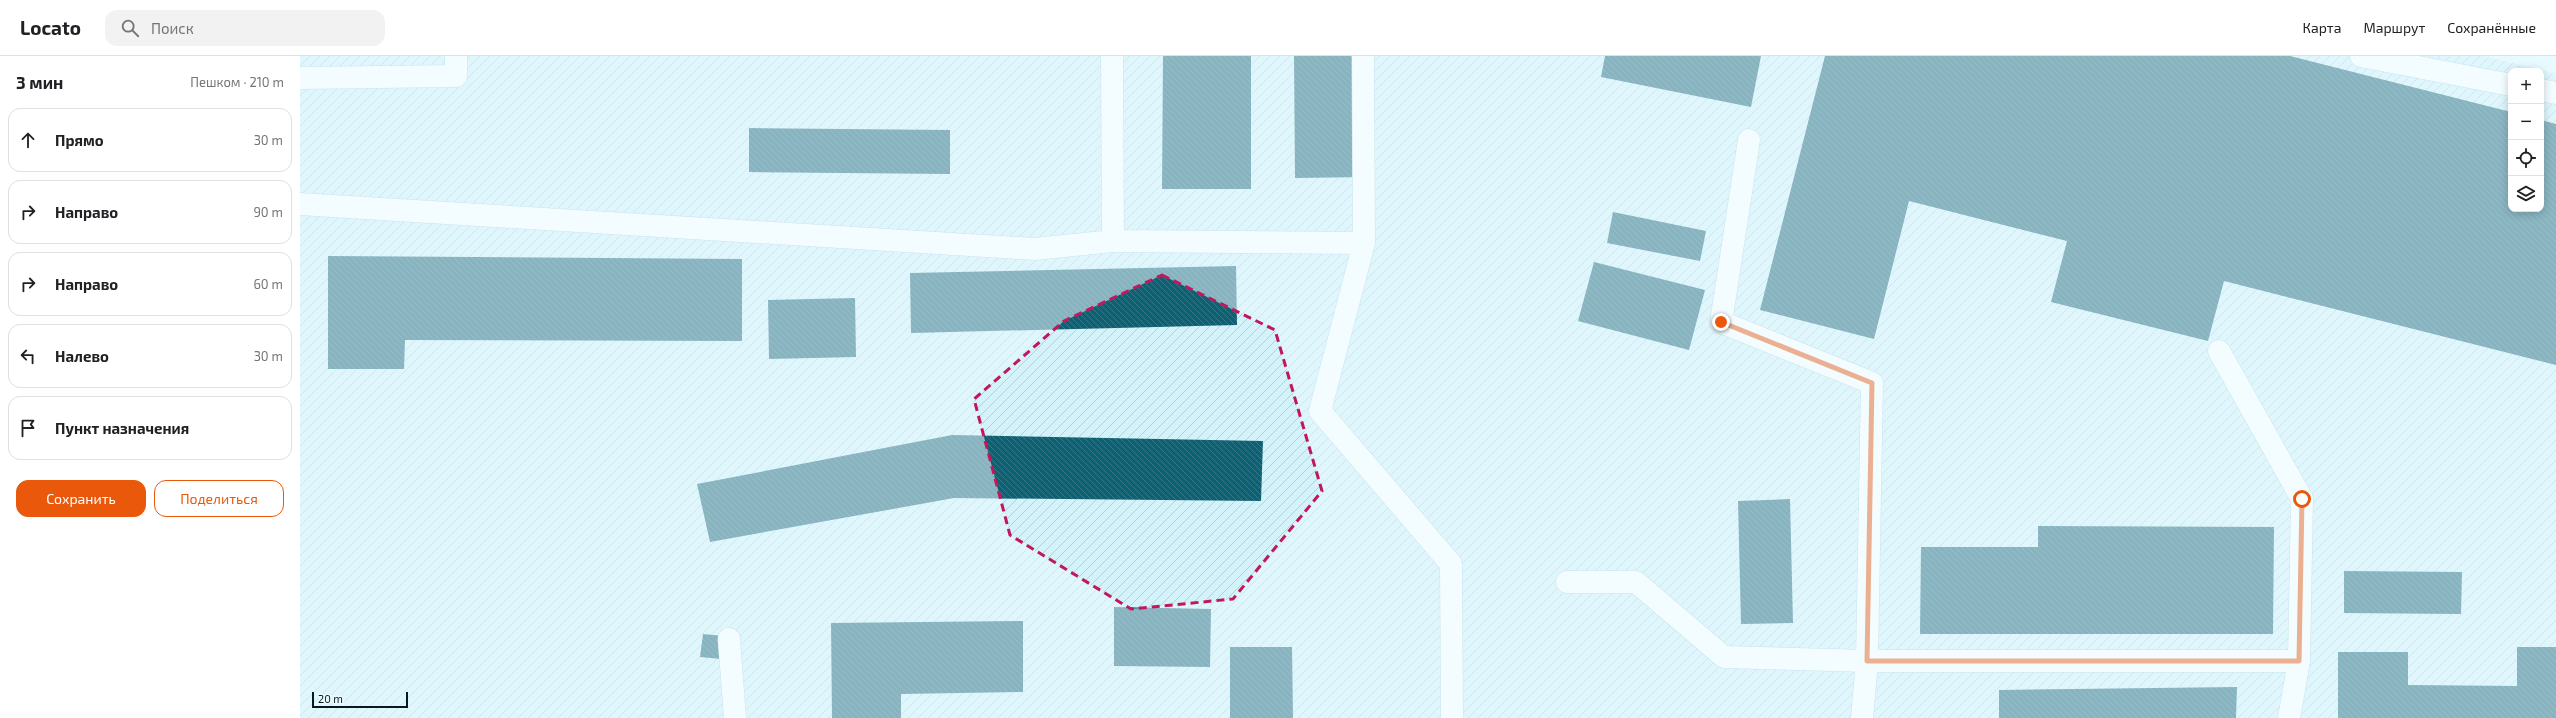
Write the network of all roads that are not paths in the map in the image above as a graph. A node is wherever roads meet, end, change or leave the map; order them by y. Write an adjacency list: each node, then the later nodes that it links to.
1 (456, 56): 5 (lane)
2 (1112, 56): 11 (lane)
3 (1363, 56): 12 (lane)
4 (2361, 56): 6 (lane)
5 (300, 78)
6 (2508, 84)
7 (2544, 91): 8 (lane)
8 (2556, 93)
9 (1749, 140): 16 (lane)
10 (300, 204): 11 (lane)
11 (1113, 241): 12 (lane)
12 (1364, 243): 19 (lane)
13 (2219, 351): 17 (lane)
14 (1567, 582): 16 (lane)
15 (729, 640): 18 (lane)
16 (1867, 661): 17 (lane); 20 (lane)
17 (2299, 661): 21 (lane)
18 (735, 718)
19 (1452, 718)
20 (1862, 718)
21 (2289, 718)

